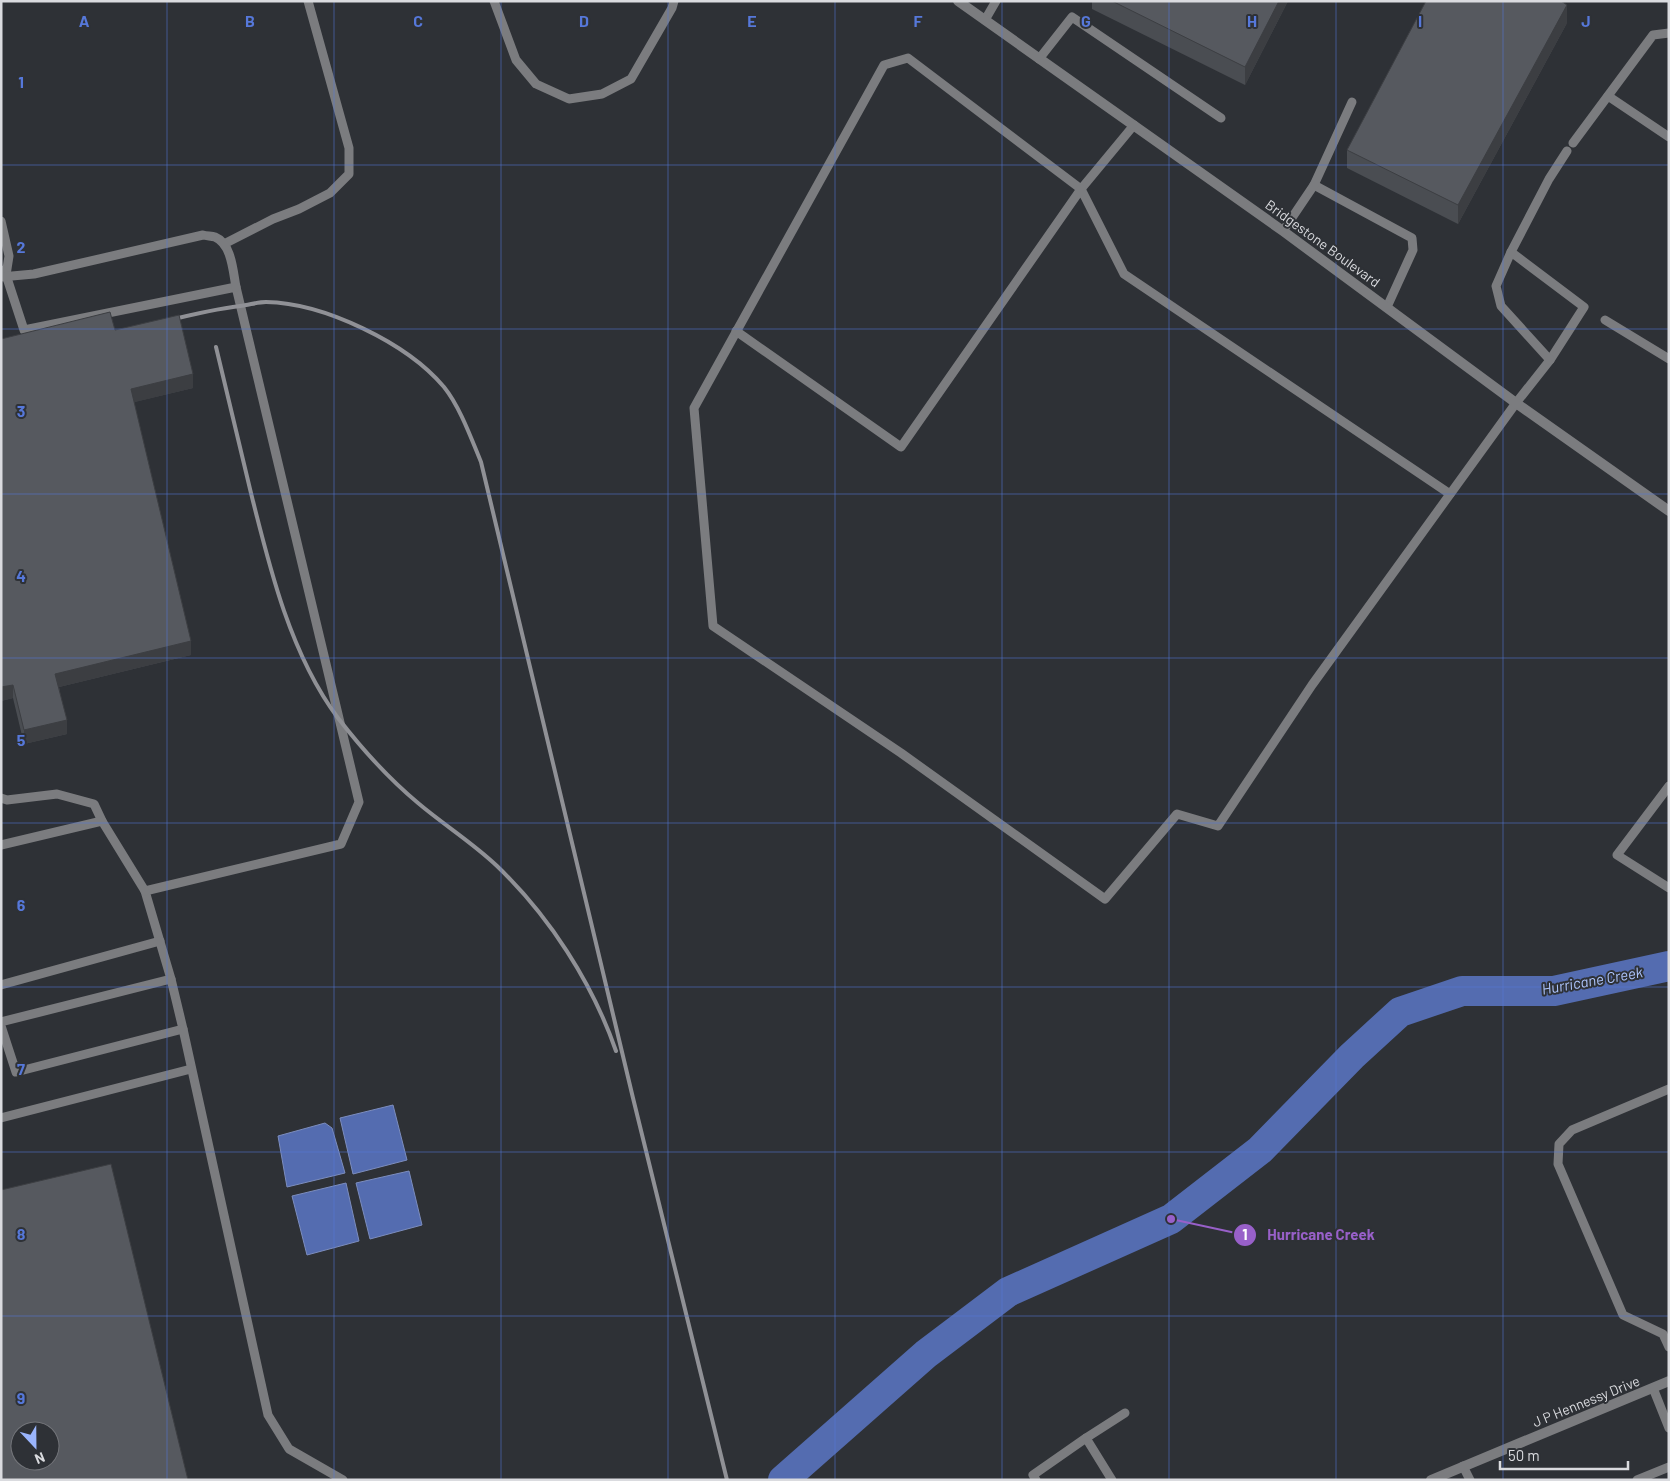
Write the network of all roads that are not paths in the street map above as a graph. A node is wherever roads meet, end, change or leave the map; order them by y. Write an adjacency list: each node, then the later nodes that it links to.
1 (308, 1): 18 (lane)
2 (494, 1): 3 (lane)
3 (674, 1)
4 (958, 1): 6 (street, Bridgestone Boulevard)
5 (996, 1): 6 (lane)
6 (985, 20): 8 (street, Bridgestone Boulevard)
7 (1669, 34): 9 (lane)
8 (1040, 59): 11 (lane); 12 (street, Bridgestone Boulevard)
9 (1608, 96): 13 (lane); 19 (lane)
10 (1352, 102): 14 (lane)
11 (1221, 118)
12 (1134, 125): 15 (lane); 17 (street, Bridgestone Boulevard)
13 (1669, 137)
14 (1314, 184): 17 (lane); 22 (lane)
15 (1081, 189): 24 (lane); 24 (lane); 28 (lane)
16 (1, 221): 20 (lane)
17 (1284, 231): 22 (street, Bridgestone Boulevard)
18 (224, 244): 20 (lane); 21 (lane)
19 (1511, 252): 26 (lane); 26 (lane)
20 (3, 274): 21 (lane)
21 (236, 287): 35 (lane)
22 (1386, 307): 27 (street, Bridgestone Boulevard)
23 (1605, 320): 25 (lane)
24 (736, 331): 28 (lane)
25 (1669, 359)
26 (1550, 360): 27 (lane)
27 (1516, 403): 28 (lane); 29 (street, Bridgestone Boulevard)
28 (1450, 494)
29 (1669, 511)
30 (1669, 786): 34 (lane)
31 (1, 798): 32 (lane)
32 (102, 822): 33 (lane); 35 (lane)
33 (1, 845)
34 (1669, 888)
35 (145, 891): 36 (lane)
36 (160, 942): 37 (lane); 38 (lane)
37 (171, 979): 39 (lane); 40 (lane)
38 (1, 985)
39 (1, 1024): 40 (lane)
40 (183, 1029): 41 (lane)
41 (191, 1068): 43 (lane); 52 (lane)
42 (1669, 1089): 44 (lane)
43 (1, 1118)
44 (1669, 1347)
45 (1669, 1382): 46 (street, J P Hennessy Drive)
46 (1653, 1388): 48 (lane); 50 (street, J P Hennessy Drive)
47 (1125, 1414): 49 (lane)
48 (1669, 1428)
49 (1086, 1438): 53 (lane); 54 (lane)
50 (1463, 1466): 55 (street, J P Hennessy Drive); 56 (lane)
51 (1669, 1467): 57 (lane)
52 (344, 1480)
53 (1036, 1480)
54 (1112, 1480)
55 (1431, 1480)
56 (1470, 1480)
57 (1637, 1480)

